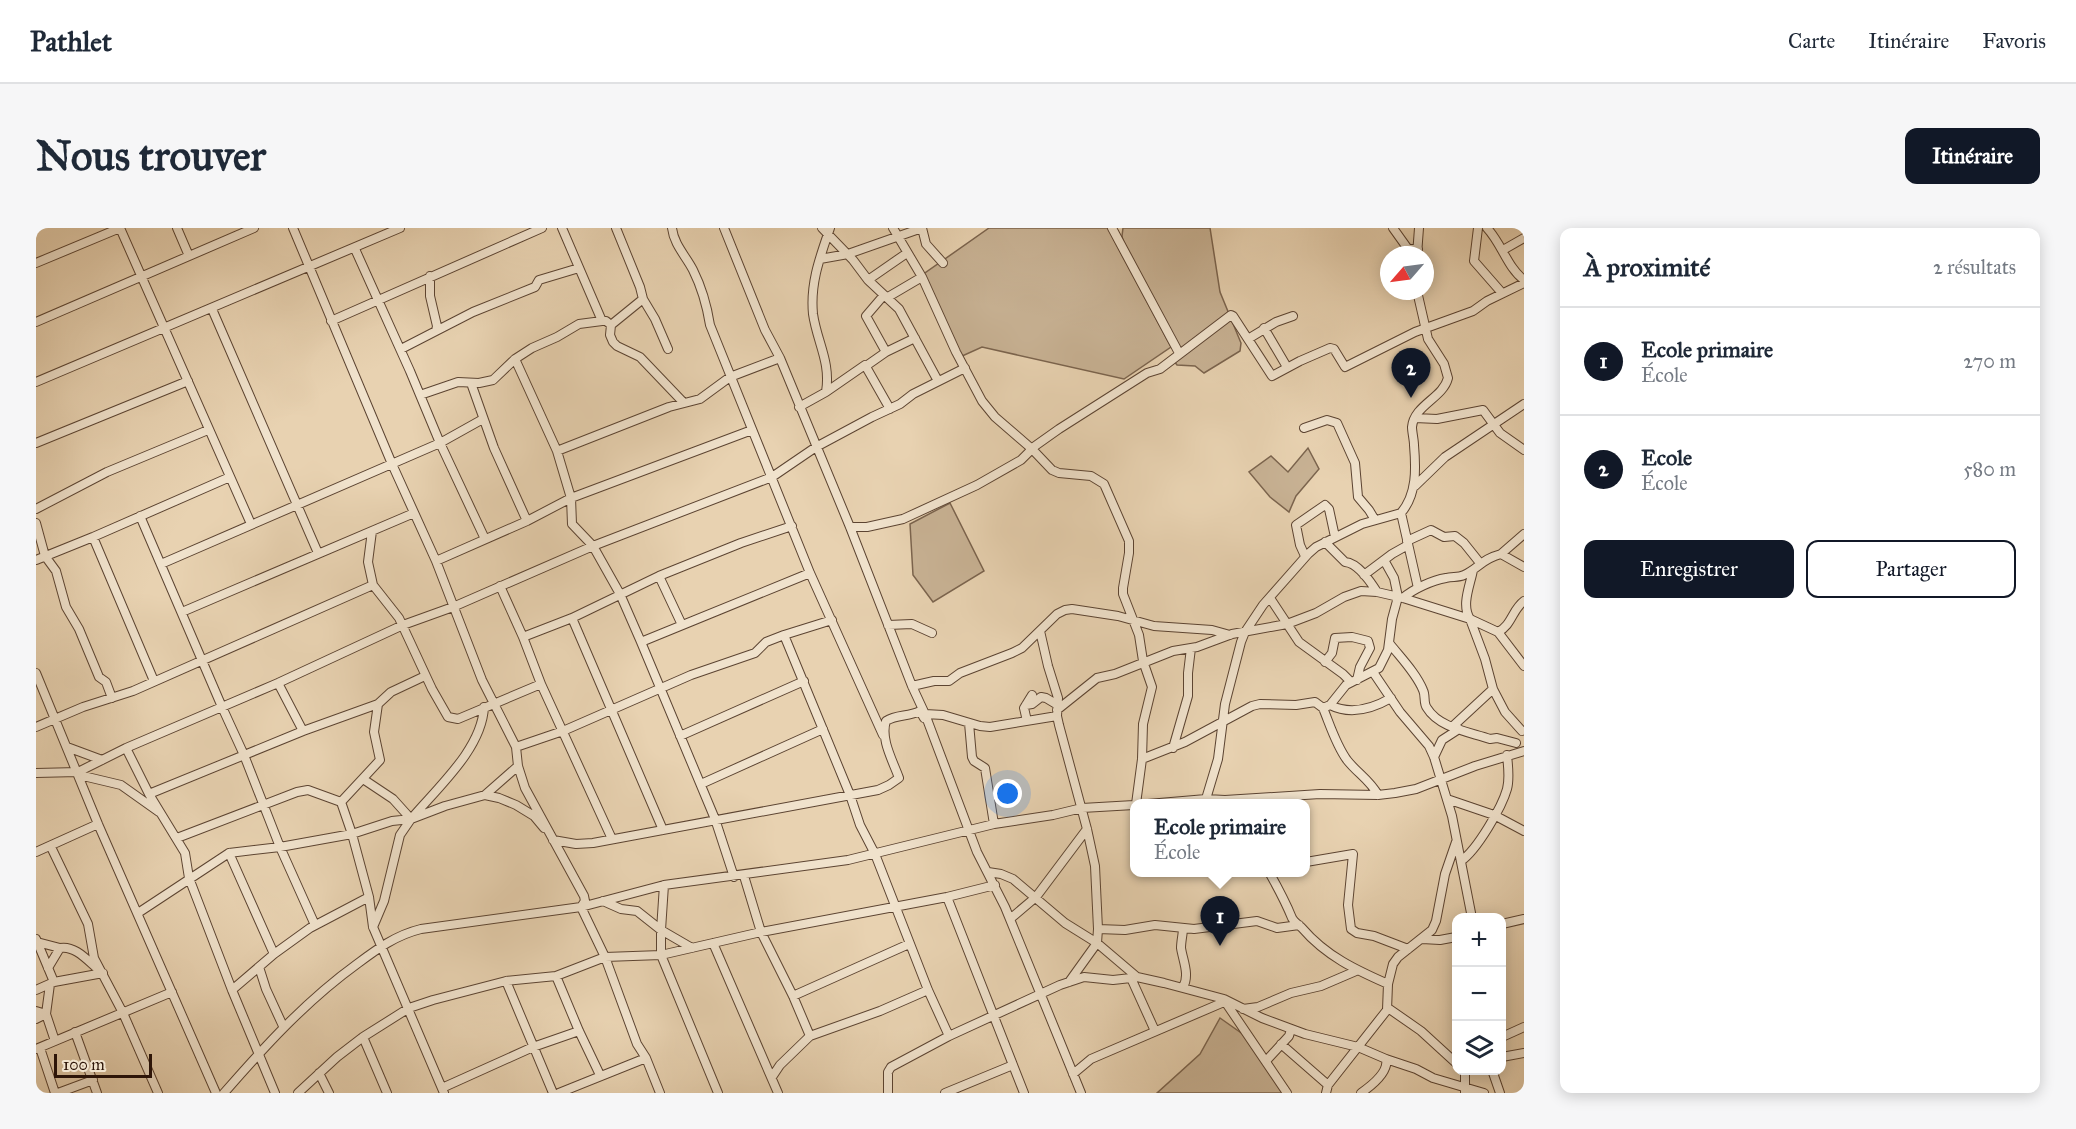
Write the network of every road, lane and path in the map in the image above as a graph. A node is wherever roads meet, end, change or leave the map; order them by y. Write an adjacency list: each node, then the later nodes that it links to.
1 (120, 228): 30 (street); 34 (street)
2 (177, 228): 28 (street)
3 (254, 228): 19 (street)
4 (293, 228): 32 (street)
5 (400, 228): 24 (street)
6 (542, 228): 35 (street)
7 (562, 228): 33 (street)
8 (616, 228): 42 (street)
9 (672, 228): 65 (street)
10 (724, 228): 61 (street)
11 (893, 228): 20 (street)
12 (922, 228): 20 (street); 31 (street)
13 (1112, 228): 59 (street)
14 (1393, 228): 22 (street)
15 (1419, 228): 23 (street)
16 (1478, 228): 39 (street)
17 (1488, 228): 25 (street)
18 (827, 230): 27 (street); 29 (street)
19 (237, 231): 28 (street)
20 (899, 237): 26 (street); 27 (street)
21 (1524, 238): 25 (street)
22 (1406, 246)
23 (1418, 246)
24 (355, 249): 32 (street); 41 (street)
25 (1503, 250): 38 (street)
26 (907, 253): 36 (street); 37 (street)
27 (848, 254): 29 (street); 37 (street)
28 (189, 256): 34 (street)
29 (820, 259): 70 (street)
30 (36, 263)
31 (943, 263)
32 (308, 268): 44 (street); 46 (street)
33 (579, 268): 47 (street); 53 (street)
34 (141, 276): 48 (street); 51 (street)
35 (429, 276): 41 (street); 53 (street)
36 (922, 277): 40 (street); 64 (street)
37 (868, 280): 40 (street)
38 (1524, 282): 39 (street)
39 (1502, 293): 52 (street)
40 (886, 296): 54 (street); 58 (street)
41 (378, 299): 46 (street); 57 (street)
42 (643, 299): 49 (street); 56 (street)
43 (1419, 300): 52 (street)
44 (212, 309): 51 (street); 93 (street)
45 (1293, 316): 50 (street)
46 (331, 321): 88 (street)
47 (602, 321): 49 (street); 60 (street)
48 (36, 322)
49 (611, 325): 72 (street)
50 (1264, 328): 55 (street); 63 (street)
51 (166, 329): 66 (street); 68 (street)
52 (1426, 329): 63 (street); 76 (street)
53 (436, 332): 57 (street)
54 (915, 338): 58 (street); 67 (street)
55 (1248, 339): 59 (street); 63 (street)
56 (668, 348)
57 (401, 350): 71 (street)
58 (886, 352): 62 (street)
59 (1179, 353): 85 (street)
60 (515, 358): 69 (street); 87 (street)
61 (780, 358): 65 (street); 74 (street)
62 (866, 366): 70 (street); 75 (street)
63 (1287, 367)
64 (964, 368): 67 (street); 85 (street)
65 (730, 377): 72 (street); 81 (street)
66 (188, 381): 80 (street); 82 (street)
67 (938, 381): 75 (street)
68 (36, 382)
69 (471, 383): 71 (street); 77 (street)
70 (826, 392): 74 (street)
71 (420, 395): 83 (street)
72 (683, 402): 87 (street)
73 (1524, 404): 78 (street)
74 (799, 407): 84 (street)
75 (890, 409): 84 (street)
76 (1415, 417): 78 (street); 91 (street)
77 (483, 419): 83 (street); 99 (street)
78 (1493, 424): 86 (street); 91 (street)
79 (1304, 428): 98 (street)
80 (208, 429): 89 (street); 94 (street)
81 (752, 430): 90 (street); 92 (street)
82 (36, 443)
83 (440, 443): 88 (street); 108 (street)
84 (816, 447): 90 (street); 103 (street)
85 (1032, 449): 103 (street); 139 (street)
86 (1524, 450)
87 (557, 451): 92 (street)
88 (392, 464): 93 (street); 95 (street)
89 (230, 477): 97 (street); 101 (street)
90 (772, 477): 102 (street); 111 (street)
91 (1414, 486): 96 (street)
92 (571, 498): 99 (street); 111 (street)
93 (297, 505): 101 (street); 112 (street)
94 (36, 509)
95 (414, 513): 104 (street); 118 (street)
96 (1401, 513): 98 (street); 110 (street)
97 (140, 516): 106 (street); 120 (street)
98 (1375, 520): 107 (street)
99 (527, 521): 108 (street)
100 (36, 523): 114 (street)
101 (251, 524): 120 (street)
102 (792, 526): 123 (street); 125 (street)
103 (850, 527): 143 (street)
104 (372, 531): 112 (street); 126 (street)
105 (1524, 534): 113 (street)
106 (93, 537): 114 (street); 161 (street)
107 (1335, 537): 109 (street); 115 (street)
108 (484, 539): 118 (street)
109 (1325, 542): 115 (street); 124 (street)
110 (1407, 543): 117 (street); 119 (street); 128 (street)
111 (593, 546): 127 (street); 130 (street)
112 (318, 554): 135 (street)
113 (1501, 554): 119 (street); 121 (street)
114 (45, 556): 116 (street); 170 (street)
115 (1305, 556): 132 (street)
116 (36, 560)
117 (1384, 560): 124 (street); 131 (street)
118 (436, 561): 134 (street)
119 (1480, 563): 122 (street)
120 (161, 564): 135 (street)
121 (1524, 567)
122 (1473, 570): 128 (street); 137 (street)
123 (810, 573): 138 (street); 142 (street)
124 (1364, 575): 129 (street)
125 (659, 576): 130 (street); 142 (street)
126 (373, 585): 141 (street); 154 (street)
127 (500, 586): 134 (street); 150 (street)
128 (1418, 588): 131 (street)
129 (1377, 592): 131 (street); 140 (street)
130 (620, 594): 136 (street); 151 (street)
131 (1401, 597): 137 (street); 152 (street)
132 (1270, 598): 140 (street); 145 (street)
133 (1524, 601): 146 (street)
134 (453, 607): 141 (street); 172 (street)
135 (182, 612): 154 (street)
136 (572, 618): 150 (street); 178 (street)
137 (1470, 619): 146 (street); 167 (street)
138 (831, 620): 148 (street); 193 (street)
139 (1135, 622): 144 (street); 149 (street); 155 (street)
140 (1287, 624): 145 (street); 156 (street)
141 (402, 625): 160 (street); 164 (street)
142 (682, 625): 151 (street)
143 (888, 625): 147 (street); 166 (street)
144 (1040, 631): 166 (street); 179 (street)
145 (1245, 632): 149 (street); 183 (street)
146 (1498, 632): 157 (street)
147 (932, 633)
148 (784, 635): 162 (street); 168 (street)
149 (1230, 635): 153 (street)
150 (523, 637): 165 (street)
151 (641, 642): 168 (street)
152 (1390, 644): 158 (street); 187 (street)
153 (1191, 648): 155 (street); 198 (street)
154 (202, 660): 161 (street); 175 (street)
155 (1143, 661): 179 (street); 203 (street)
156 (1325, 662): 163 (street); 163 (street)
157 (1524, 666)
158 (1373, 672): 163 (street); 171 (street)
159 (37, 675): 181 (street)
160 (425, 676): 173 (street); 176 (street)
161 (154, 681): 170 (street)
162 (804, 681): 189 (street); 192 (street)
163 (1354, 681): 177 (street)
164 (278, 683): 175 (street); 190 (street)
165 (541, 684): 172 (street); 191 (street)
166 (912, 687): 180 (street)
167 (1493, 689): 187 (street); 188 (street)
168 (661, 690): 178 (street); 192 (street)
169 (1032, 695): 174 (street)
170 (112, 698): 181 (street)
171 (1391, 698): 177 (street); 202 (street)
172 (494, 703): 176 (street); 196 (street)
173 (378, 704): 190 (street); 209 (street)
174 (1026, 705): 179 (street); 182 (street)
175 (222, 707): 197 (street); 201 (street)
176 (484, 707): 227 (street)
177 (1327, 707): 183 (street); 214 (street)
178 (612, 710): 191 (street); 232 (street)
179 (1057, 710): 182 (street); 224 (street)
180 (925, 714): 184 (street); 186 (street)
181 (56, 718): 185 (street); 195 (street)
182 (1026, 721): 184 (street)
183 (1223, 722): 198 (street); 215 (street)
184 (969, 723): 230 (street)
185 (36, 727)
186 (929, 727): 193 (street); 233 (street)
187 (1455, 728): 194 (street); 202 (street)
188 (1523, 728): 194 (street)
189 (823, 729): 210 (street); 213 (street)
190 (303, 731): 201 (street)
191 (563, 731): 196 (street); 237 (street)
192 (681, 736): 210 (street)
193 (886, 742): 213 (street)
194 (1516, 743): 200 (street)
195 (67, 747): 204 (street); 207 (street)
196 (516, 747): 205 (street)
197 (126, 748): 204 (street); 211 (street)
198 (1173, 748): 203 (street)
199 (1524, 751): 200 (street)
200 (1511, 754): 208 (street); 226 (street)
201 (244, 755): 211 (street); 222 (street)
202 (1434, 757): 208 (street)
203 (1142, 759): 216 (street)
204 (102, 760): 207 (street)
205 (518, 766): 212 (street); 238 (street)
206 (36, 773): 207 (street)
207 (79, 774): 225 (street); 229 (street)
208 (1441, 778): 214 (street); 220 (street)
209 (363, 779): 221 (street); 227 (street)
210 (700, 784): 228 (street)
211 (149, 794): 225 (street)
212 (485, 795): 227 (street); 238 (street)
213 (850, 795): 228 (street); 244 (street)
214 (1378, 795): 219 (street)
215 (1206, 798): 217 (street); 218 (street)
216 (1136, 799)
217 (1196, 799)
218 (1211, 799)
219 (1261, 799)
220 (1447, 799): 226 (street); 239 (street)
221 (340, 802): 222 (street); 235 (street)
222 (264, 804): 236 (street); 241 (street)
223 (1130, 804): 224 (street)
224 (1082, 808): 230 (street); 231 (street)
225 (162, 815): 236 (street)
226 (1494, 815): 234 (street); 246 (street)
227 (411, 819): 235 (street); 267 (street)
228 (716, 819): 232 (street); 249 (street)
229 (98, 824): 240 (street); 260 (street)
230 (994, 824): 233 (street)
231 (1088, 829): 256 (street); 269 (street)
232 (663, 830): 237 (street)
233 (968, 830): 244 (street); 247 (street)
234 (1524, 831)
235 (352, 834): 241 (street); 254 (street)
236 (177, 838): 251 (street)
237 (612, 839): 238 (street)
238 (554, 840): 258 (street)
239 (1456, 842): 246 (street); 273 (street)
240 (51, 847): 242 (street); 288 (street)
241 (280, 847): 243 (street); 265 (street)
242 (36, 852)
243 (229, 853): 251 (street); 282 (street)
244 (875, 854): 248 (street); 259 (street)
245 (1310, 861): 281 (street)
246 (1461, 861): 261 (street)
247 (988, 872): 253 (street); 256 (street)
248 (744, 876): 249 (street); 271 (street)
249 (734, 877): 252 (street)
250 (1271, 877): 266 (street)
251 (189, 878): 260 (street); 297 (street)
252 (664, 885): 257 (street); 270 (street)
253 (995, 885): 255 (street); 263 (street)
254 (369, 897): 265 (street); 267 (street)
255 (947, 897): 259 (street); 309 (street)
256 (1036, 897): 263 (street); 276 (street)
257 (603, 901): 258 (street); 270 (street)
258 (581, 907): 278 (street); 284 (street)
259 (895, 907): 271 (street); 277 (street)
260 (138, 913): 299 (street)
261 (1471, 913)
262 (1524, 919): 264 (street)
263 (1010, 920): 300 (street)
264 (1506, 923)
265 (315, 925): 282 (street)
266 (1299, 925): 268 (street); 287 (street)
267 (373, 927): 278 (street)
268 (1183, 928): 269 (street); 295 (street)
269 (1098, 929): 276 (street)
270 (661, 930): 280 (street); 283 (street)
271 (761, 932): 275 (street); 301 (street)
272 (1452, 938): 273 (street)
273 (1422, 939): 281 (street)
274 (37, 941): 279 (street); 286 (street)
275 (713, 943): 280 (street); 339 (street)
276 (1097, 943): 290 (street); 292 (street)
277 (909, 944): 298 (street); 301 (street)
278 (380, 946): 303 (street); 311 (street)
279 (60, 948): 286 (street); 288 (street)
280 (692, 948): 283 (street)
281 (1408, 949): 294 (street)
282 (274, 954): 285 (street)
283 (661, 955): 284 (street); 357 (street)
284 (605, 957): 289 (street); 329 (street)
285 (259, 967): 297 (street); 311 (street)
286 (48, 968): 293 (street)
287 (1356, 971): 294 (street); 305 (street)
288 (103, 973): 293 (street); 307 (street)
289 (556, 976): 291 (street); 314 (street)
290 (1134, 978): 292 (street); 295 (street); 315 (street)
291 (506, 981): 303 (street); 323 (street)
292 (1069, 982): 300 (street)
293 (52, 983): 296 (street); 308 (street)
294 (1388, 984): 304 (street)
295 (1183, 987): 302 (street)
296 (36, 990)
297 (232, 990): 327 (street)
298 (928, 990): 318 (street); 319 (street)
299 (172, 992): 307 (street); 348 (street)
300 (1039, 994): 309 (street); 335 (street)
301 (793, 996): 318 (street)
302 (1224, 1001): 305 (street); 315 (street); 332 (street)
303 (409, 1008): 320 (street); 343 (street)
304 (1388, 1008): 324 (street); 331 (street)
305 (1243, 1009): 313 (street)
306 (36, 1011): 308 (street)
307 (123, 1013): 316 (street); 347 (street)
308 (46, 1014): 310 (street); 321 (street)
309 (995, 1016): 319 (street); 333 (street)
310 (36, 1019)
311 (284, 1026): 327 (street)
312 (1524, 1027): 317 (street)
313 (1291, 1029): 322 (street); 324 (street)
314 (579, 1031): 323 (street); 337 (street)
315 (1155, 1031): 335 (street)
316 (75, 1032): 321 (street); 340 (street)
317 (1506, 1035)
318 (810, 1036): 339 (street)
319 (949, 1036): 359 (street)
320 (363, 1037): 334 (street); 353 (street)
321 (55, 1041): 325 (street)
322 (1281, 1044): 332 (street); 341 (street)
323 (533, 1047): 343 (street); 354 (street)
324 (1358, 1047): 330 (street); 341 (street)
325 (38, 1048): 336 (street)
326 (1524, 1053): 328 (street)
327 (258, 1054): 349 (street); 350 (street)
328 (1506, 1056)
329 (646, 1058): 337 (street); 356 (street)
330 (1386, 1059): 342 (street); 364 (street)
331 (1452, 1059)
332 (1266, 1062): 363 (street)
333 (1013, 1065): 360 (street); 361 (street)
334 (319, 1073): 351 (street); 352 (street)
335 (1073, 1074): 362 (street)
336 (49, 1075): 344 (street); 345 (street)
337 (600, 1075): 355 (street)
338 (1493, 1075): 366 (street)
339 (772, 1077): 358 (street)
340 (93, 1080): 345 (street); 346 (street)
341 (1327, 1089)
342 (1465, 1090): 365 (street)
343 (443, 1091)
344 (49, 1093)
345 (56, 1093)
346 (97, 1093)
347 (158, 1093)
348 (216, 1093)
349 (224, 1093)
350 (275, 1093)
351 (298, 1093)
352 (328, 1093)
353 (387, 1093)
354 (553, 1093)
355 (559, 1093)
356 (660, 1093)
357 (718, 1093)
358 (778, 1093)
359 (888, 1093)
360 (945, 1093)
361 (1024, 1093)
362 (1081, 1093)
363 (1287, 1093)
364 (1361, 1093)
365 (1484, 1093)
366 (1500, 1093)

